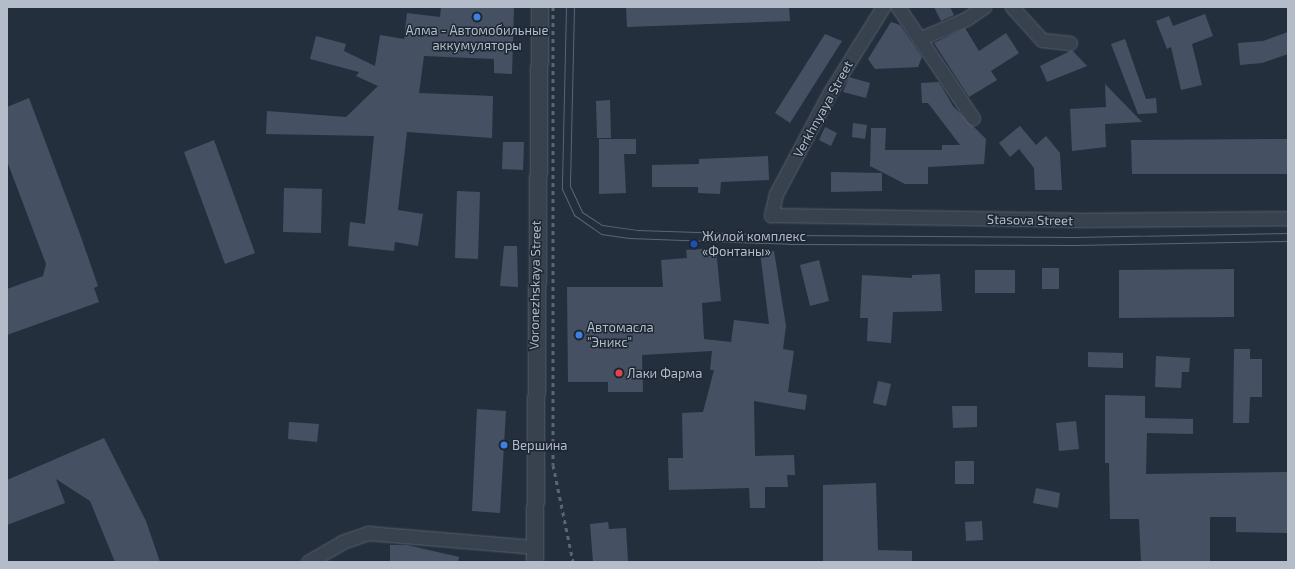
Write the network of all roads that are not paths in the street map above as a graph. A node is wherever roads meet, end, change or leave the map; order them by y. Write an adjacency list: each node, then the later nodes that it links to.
1 (540, 7): 11 (street, Voronezhskaya Street)
2 (883, 7): 9 (street, Verkhnyaya Street)
3 (898, 7): 6 (street)
4 (984, 7): 6 (street)
5 (1012, 7): 7 (street)
6 (920, 39): 8 (street)
7 (1070, 43)
8 (973, 118)
9 (771, 215): 10 (street, Stasova Street)
10 (1288, 218)
11 (534, 554): 12 (street)
12 (308, 562)

